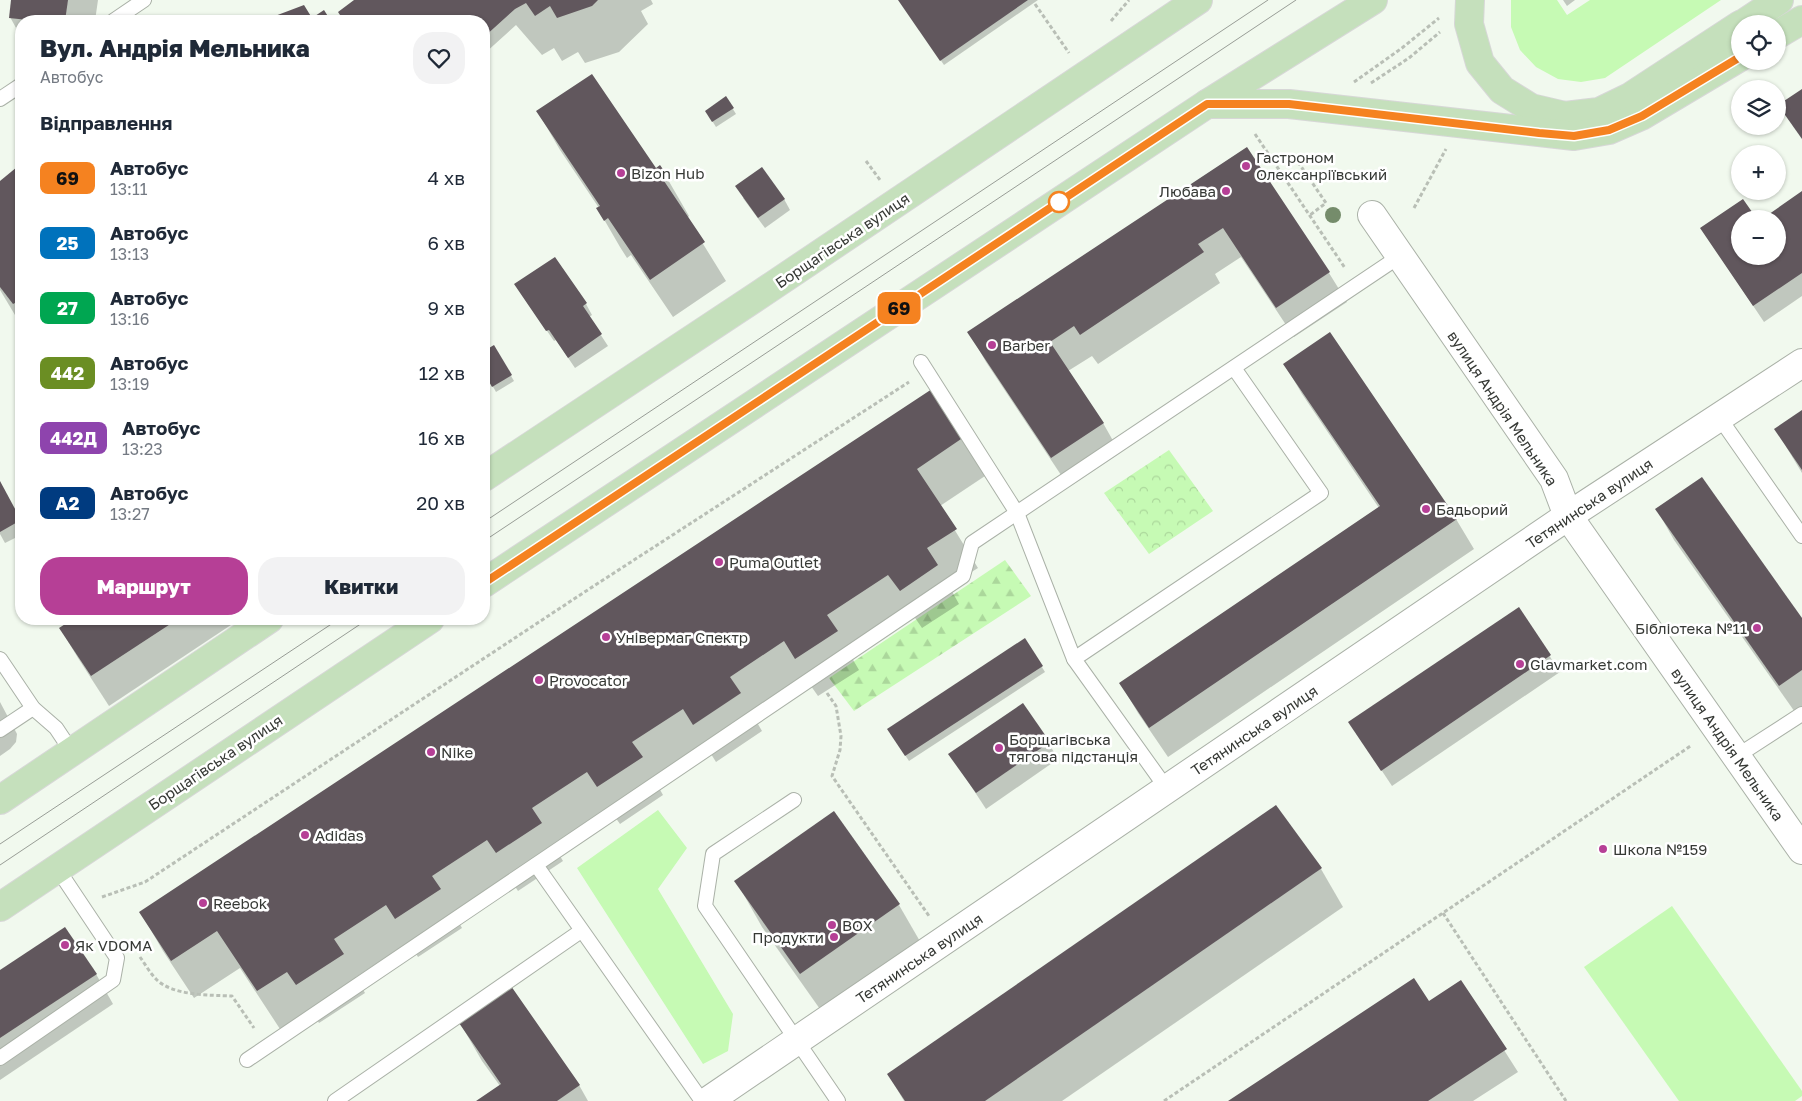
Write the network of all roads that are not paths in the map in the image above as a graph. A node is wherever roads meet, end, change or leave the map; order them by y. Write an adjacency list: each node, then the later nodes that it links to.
1 (144, 0): 6 (lane)
2 (1373, 0): 14 (main road)
3 (1779, 0): 7 (main road)
4 (1470, 3): 10 (main road)
5 (1187, 4): 21 (main road, Борщагівська вулиця)
6 (122, 15)
7 (1756, 15)
8 (1802, 20): 9 (main road)
9 (1786, 29)
10 (1731, 31)
11 (1731, 62): 14 (main road)
12 (15, 89): 13 (lane)
13 (0, 99)
14 (1207, 104): 25 (main road)
15 (1372, 215): 16 (street, вулиця Андрія Мельника)
16 (1400, 256): 19 (lane); 23 (street, вулиця Андрія Мельника)
17 (921, 362): 22 (lane)
18 (1802, 363): 20 (street, Тетянинська вулиця)
19 (1234, 368): 22 (lane); 29 (lane)
20 (1719, 417): 23 (street, Тетянинська вулиця); 24 (lane)
21 (490, 474)
22 (1017, 513): 29 (lane); 39 (lane)
23 (1568, 516): 34 (street, вулиця Андрія Мельника); 35 (street, Тетянинська вулиця)
24 (1802, 536)
25 (490, 579)
26 (260, 625): 33 (main road)
27 (421, 625): 40 (main road, Борщагівська вулиця)
28 (0, 659): 30 (lane)
29 (1074, 659): 35 (lane)
30 (33, 708): 32 (lane); 33 (lane)
31 (1802, 714): 34 (lane)
32 (0, 730)
33 (72, 752): 36 (main road)
34 (1737, 756): 38 (street, вулиця Андрія Мельника)
35 (1167, 789): 43 (street, Тетянинська вулиця)
36 (0, 800)
37 (794, 800): 43 (lane)
38 (1802, 850)
39 (536, 865): 42 (lane); 45 (lane)
40 (57, 868): 41 (main road, Борщагівська вулиця); 44 (lane)
41 (0, 907)
42 (581, 931): 46 (lane); 47 (lane)
43 (798, 1040): 48 (street, Тетянинська вулиця); 49 (lane)
44 (0, 1058)
45 (247, 1060)
46 (335, 1101)
47 (702, 1101)
48 (708, 1101)
49 (838, 1101)

